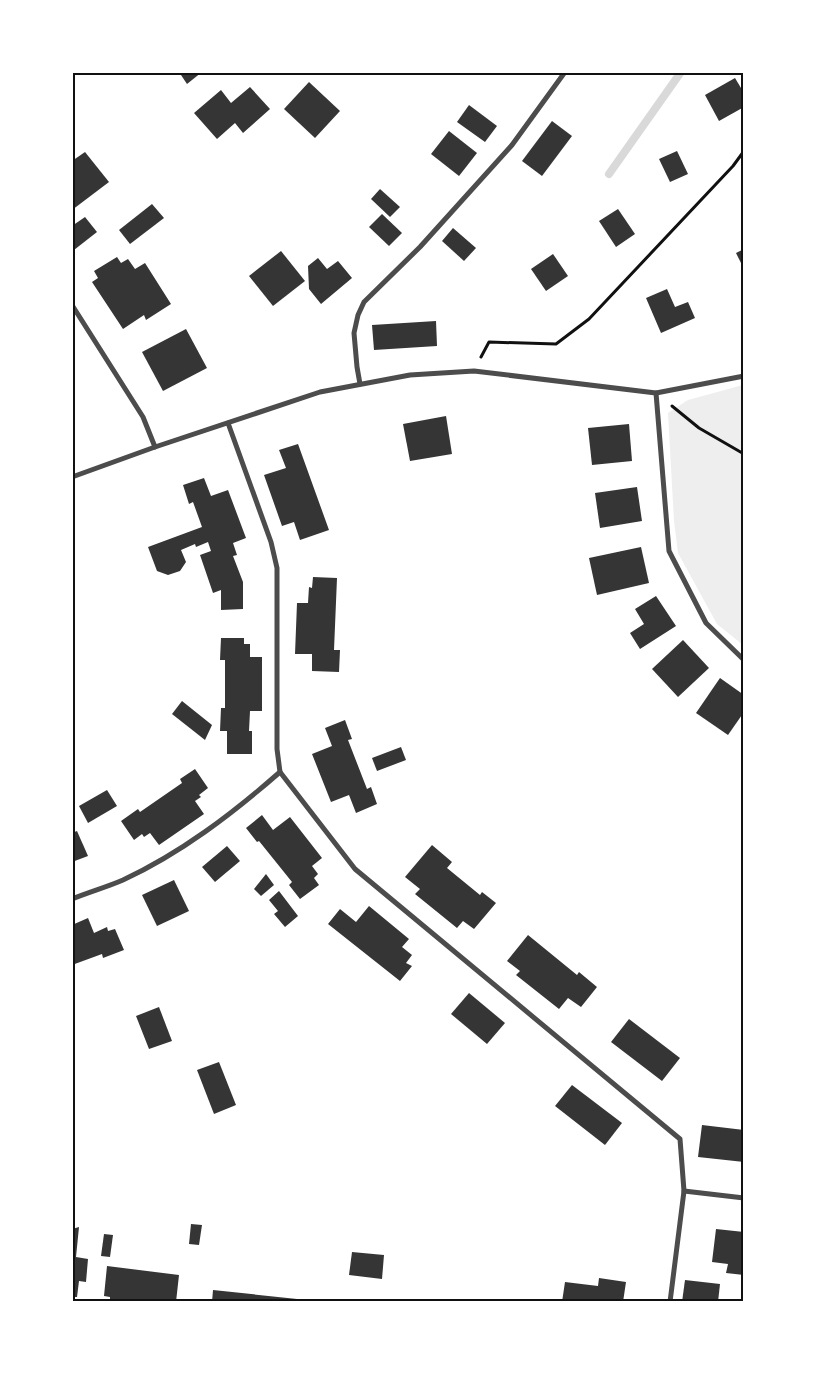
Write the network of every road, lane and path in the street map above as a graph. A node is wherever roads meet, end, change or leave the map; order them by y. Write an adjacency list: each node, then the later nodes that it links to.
1 (565, 72): 6 (street)
2 (744, 151): 4 (path)
3 (72, 305): 9 (street)
4 (474, 371): 6 (street); 7 (street)
5 (744, 376): 7 (street)
6 (360, 384): 8 (street)
7 (656, 393): 10 (path); 12 (street)
8 (228, 423): 9 (street); 13 (street)
9 (155, 447): 11 (street)
10 (744, 454)
11 (72, 477)
12 (744, 660)
13 (280, 772): 14 (street); 15 (street)
14 (72, 898)
15 (684, 1191): 16 (street); 17 (street)
16 (744, 1198)
17 (670, 1302)

